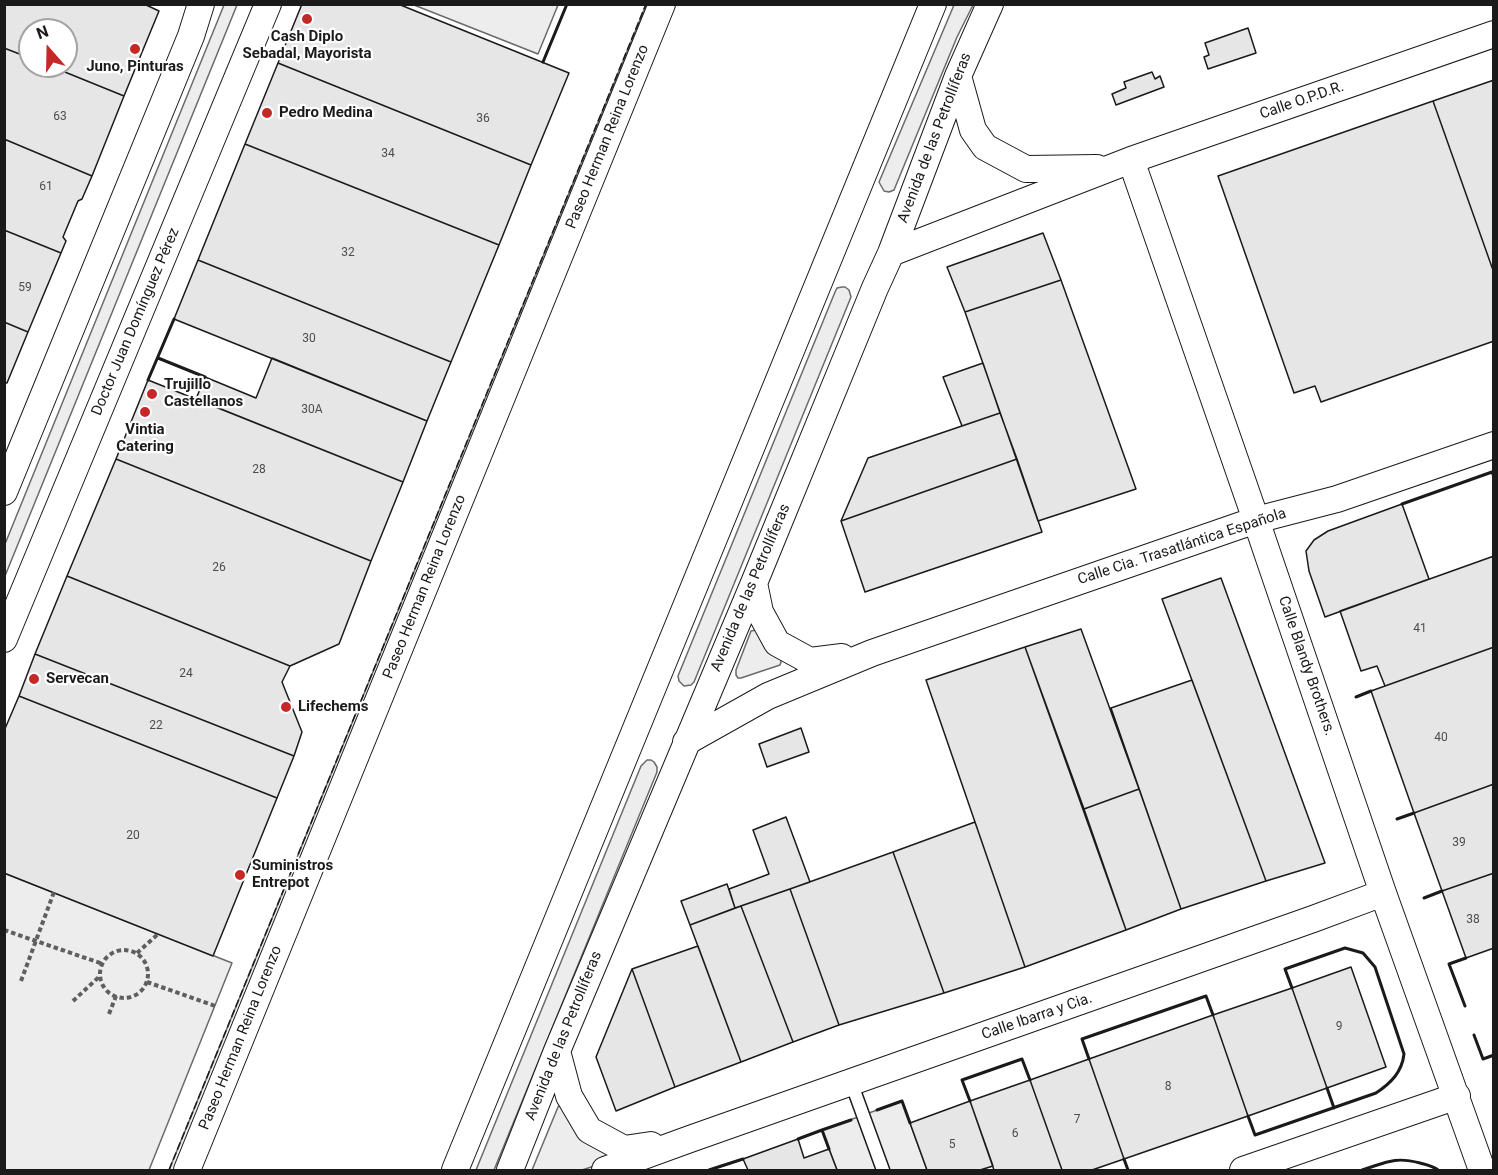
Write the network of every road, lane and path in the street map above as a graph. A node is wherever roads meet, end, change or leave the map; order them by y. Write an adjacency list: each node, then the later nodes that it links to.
1 (201, 4): 11 (street)
2 (268, 4): 14 (street, Doctor Juan Domínguez Pérez)
3 (662, 4): 35 (street, Paseo Herman Reina Lorenzo)
4 (933, 4): 36 (street)
5 (990, 4): 7 (street, Avenida de las Petrollíferas)
6 (1494, 34): 8 (street, Calle O.P.D.R.)
7 (958, 76): 8 (street, Calle O.P.D.R.); 9 (street, Avenida de las Petrollíferas)
8 (1122, 164): 9 (street, Calle O.P.D.R.); 12 (street, Calle Blandy Brothers.)
9 (891, 253): 13 (street, Avenida de las Petrollíferas)
10 (1494, 445): 12 (street, Calle Cia. Trasatlántica Española)
11 (4, 492)
12 (1256, 520): 15 (street, Calle Cia. Trasatlántica Española); 18 (street, Calle Blandy Brothers.)
13 (754, 583): 15 (street, Calle Cia. Trasatlántica Española); 16 (street, Avenida de las Petrollíferas)
14 (4, 639)
15 (872, 653): 16 (street, Calle Cia. Trasatlántica Española)
16 (686, 742): 31 (street, Avenida de las Petrollíferas)
17 (54, 892): 21 (path)
18 (1383, 893): 32 (street, Calle Ibarra y Cia.); 33 (street, Calle Blandy Brothers.)
19 (4, 930): 21 (path)
20 (158, 934): 22 (path)
21 (36, 942): 23 (path); 25 (path)
22 (137, 953): 23 (path); 26 (path)
23 (103, 964): 24 (path)
24 (101, 976): 27 (path); 28 (path)
25 (21, 981)
26 (147, 982): 27 (path); 29 (path)
27 (116, 996): 30 (path)
28 (73, 1001)
29 (215, 1006)
30 (109, 1014)
31 (557, 1051): 34 (street, Calle Ibarra y Cia.); 37 (street, Avenida de las Petrollíferas)
32 (852, 1082): 34 (street, Calle Ibarra y Cia.); 39 (lane)
33 (1457, 1096): 40 (street); 41 (street, Calle Blandy Brothers.)
34 (690, 1139): 38 (street, Calle Ibarra y Cia.)
35 (187, 1170)
36 (455, 1170)
37 (510, 1170)
38 (605, 1170)
39 (883, 1170)
40 (1243, 1170)
41 (1482, 1170)

